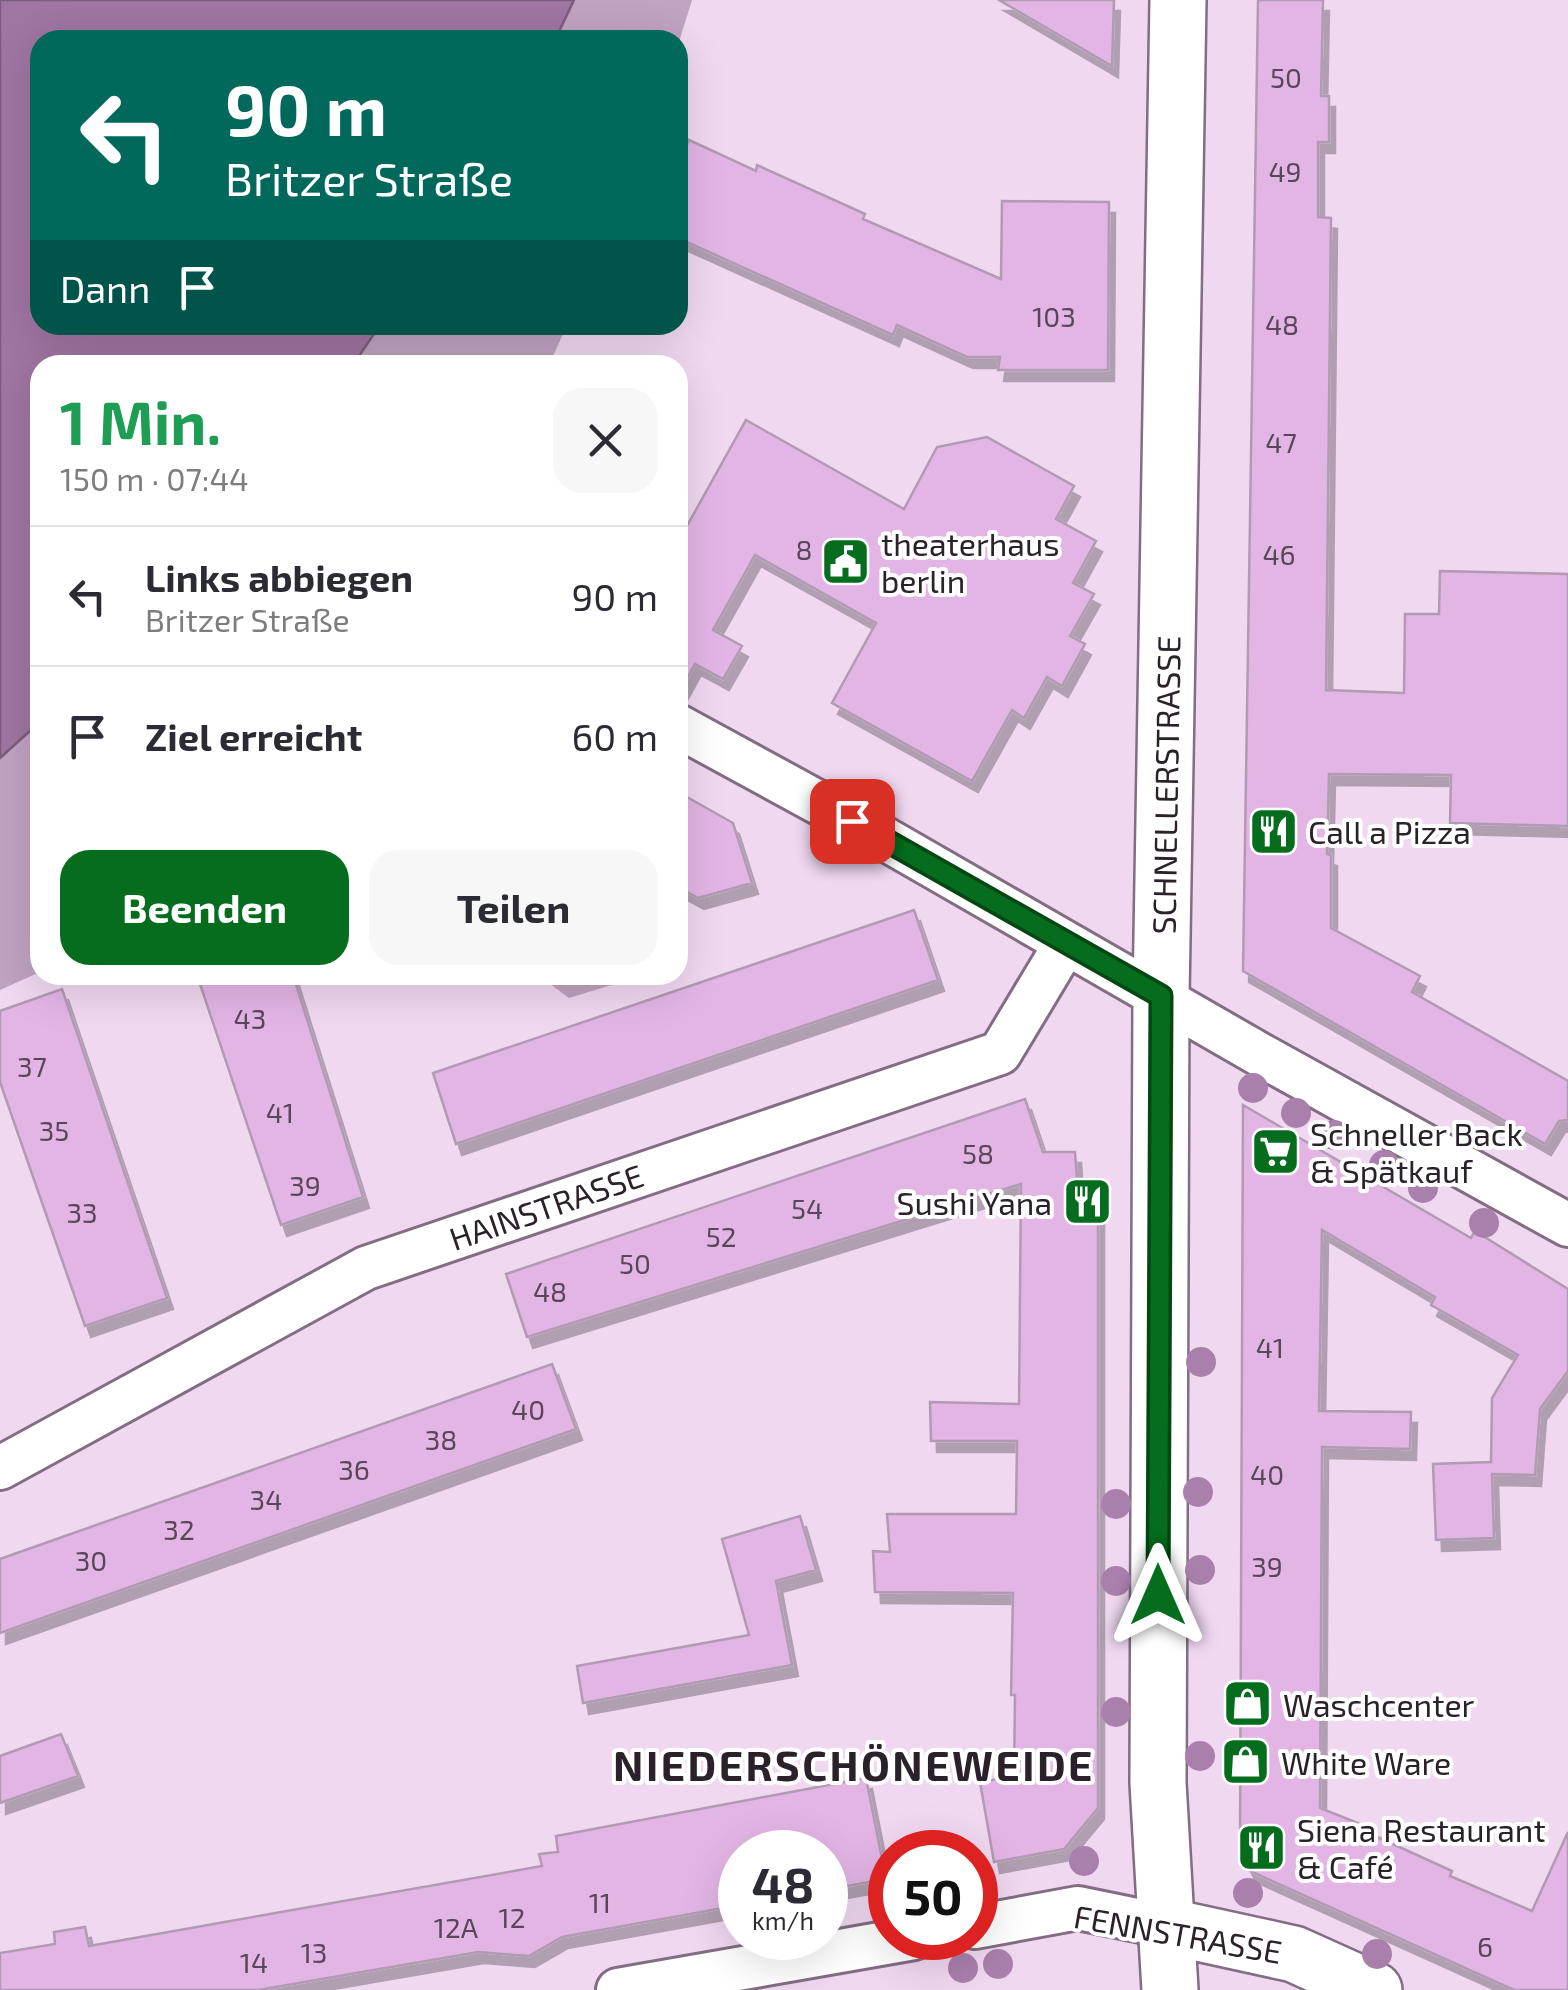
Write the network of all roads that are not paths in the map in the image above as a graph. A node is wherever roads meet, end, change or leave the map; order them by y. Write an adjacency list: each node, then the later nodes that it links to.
1 (1178, 0): 4 (main road, SCHNELLERSTRASSE)
2 (688, 731): 3 (street)
3 (1066, 942): 4 (street); 6 (street, HAINSTRASSE)
4 (1161, 996): 5 (street); 8 (main road, SCHNELLERSTRASSE)
5 (1568, 1225)
6 (0, 1468)
7 (998, 1922): 8 (street, FENNSTRASSE)
8 (1166, 1926): 11 (main road, SCHNELLERSTRASSE); 12 (main road, FENNSTRASSE)
9 (868, 1946): 10 (street)
10 (618, 1990)
11 (1170, 1990)
12 (1374, 1990)

